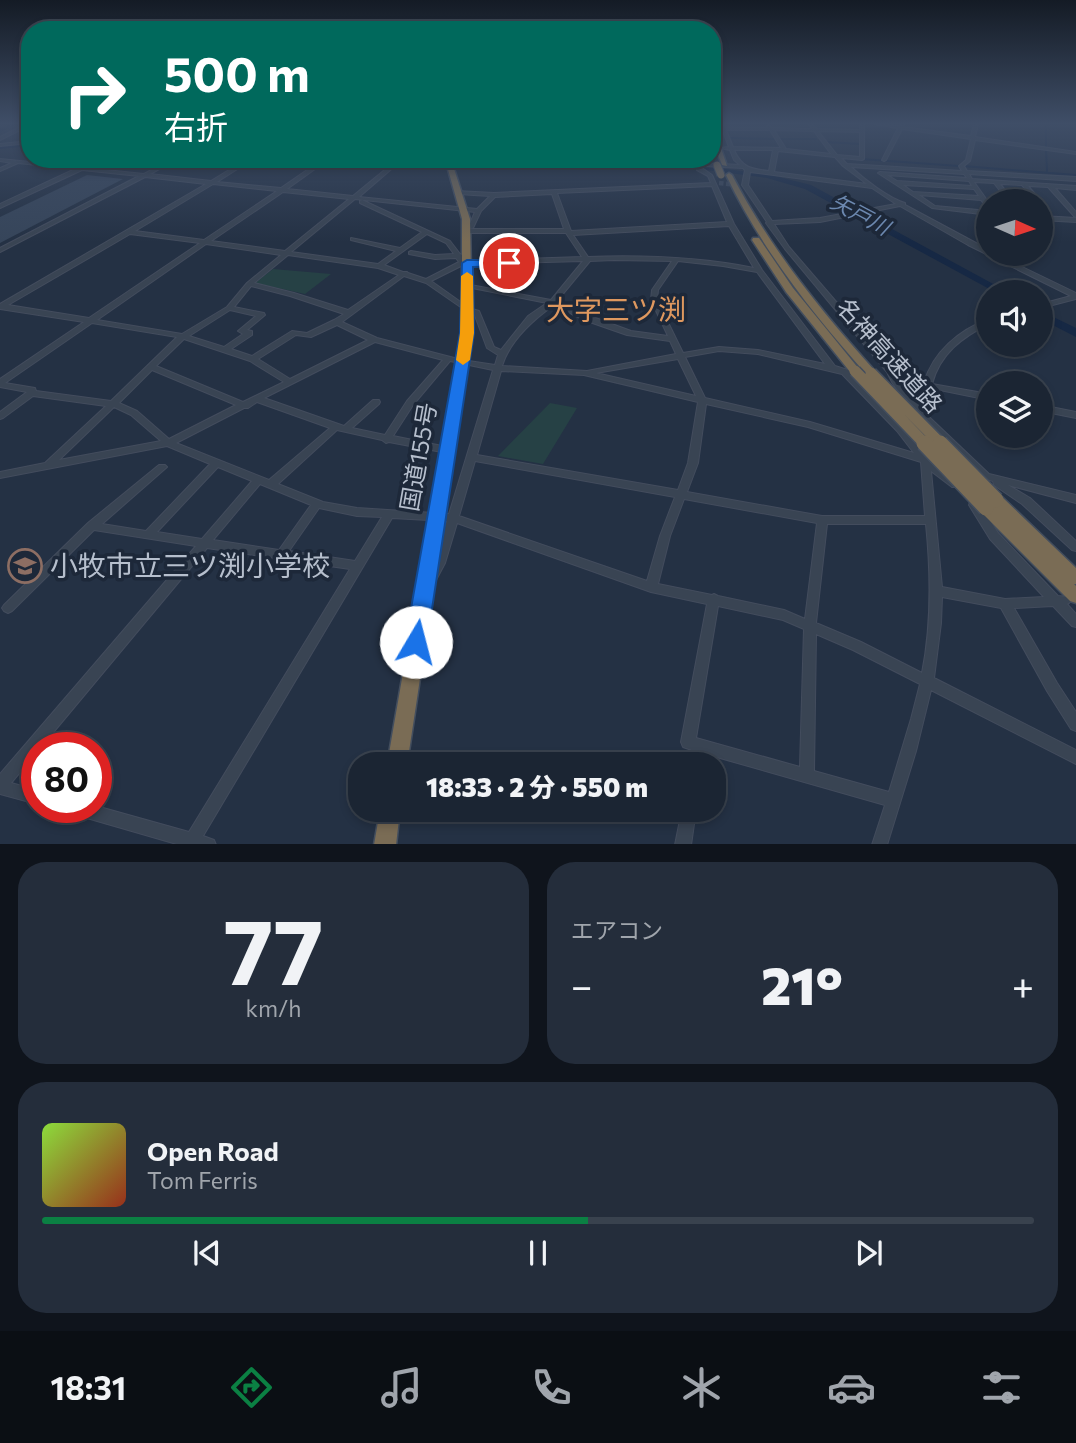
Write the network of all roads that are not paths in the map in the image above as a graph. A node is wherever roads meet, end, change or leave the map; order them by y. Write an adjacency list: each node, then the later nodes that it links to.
1 (739, 163): 7 (street)
2 (773, 163): 21 (street)
3 (965, 163): 18 (street)
4 (845, 164): 5 (street); 32 (street)
5 (869, 164): 18 (street); 20 (street)
6 (721, 166): 7 (street)
7 (741, 167): 19 (street)
8 (73, 168): 17 (street)
9 (158, 168): 22 (street)
10 (236, 168): 29 (street)
11 (314, 168): 37 (street)
12 (390, 168): 44 (street)
13 (451, 168): 38 (highway, 国道155号)
14 (704, 168): 23 (street)
15 (717, 168): 23 (highway, 名神高速道路)
16 (718, 168): 23 (highway, 名神高速道路)
17 (82, 169): 22 (street); 47 (street)
18 (964, 171): 24 (street); 25 (street)
19 (747, 172): 21 (street); 53 (street)
20 (880, 173): 25 (street); 27 (street)
21 (771, 174): 32 (street)
22 (144, 175): 29 (street); 62 (street)
23 (719, 176): 39 (street); 54 (street); 100 (highway, 名神高速道路); 132 (highway, 名神高速道路, bridge)
24 (1068, 179): 26 (street); 34 (street)
25 (970, 180): 28 (street); 33 (street)
26 (1076, 180)
27 (895, 182): 33 (street); 40 (street)
28 (996, 182): 30 (street); 35 (street)
29 (211, 183): 37 (street); 56 (street)
30 (1024, 184): 31 (street); 36 (street)
31 (1050, 186): 34 (street); 51 (street)
32 (877, 187): 41 (street)
33 (976, 188)
34 (1076, 188)
35 (1002, 189)
36 (1028, 189)
37 (282, 191): 44 (street); 60 (street)
38 (458, 192): 42 (street); 48 (highway, 国道155号)
39 (554, 192): 42 (street); 57 (street)
40 (911, 193): 41 (street); 43 (street); 50 (street)
41 (888, 194): 46 (street)
42 (494, 195): 49 (street)
43 (976, 198)
44 (353, 199): 45 (street); 65 (street)
45 (360, 200): 48 (street); 58 (street)
46 (904, 204): 53 (street); 61 (street)
47 (0, 206)
48 (463, 210): 49 (street); 55 (highway, 国道155号)
49 (479, 211): 55 (street)
50 (976, 211)
51 (1076, 218): 52 (street)
52 (1054, 219)
53 (769, 223): 73 (street)
54 (733, 227): 57 (street); 72 (street)
55 (467, 230): 57 (street); 68 (highway, 国道155号)
56 (129, 232): 60 (street); 82 (street)
57 (568, 232): 67 (street)
58 (425, 233): 63 (street); 68 (street)
59 (353, 239): 63 (street)
60 (205, 243): 65 (street); 86 (street)
61 (976, 246)
62 (0, 250)
63 (400, 250): 69 (street)
64 (411, 253): 68 (street)
65 (286, 254): 69 (street); 77 (street)
66 (676, 259): 67 (street); 72 (street); 90 (street)
67 (587, 260): 68 (street); 80 (street)
68 (463, 261): 76 (street); 78 (highway, 国道155号)
69 (379, 266): 71 (street)
70 (1016, 266): 79 (street)
71 (405, 273): 76 (street); 85 (street)
72 (761, 275): 75 (street); 99 (street)
73 (809, 276): 74 (street); 102 (street)
74 (797, 277)
75 (775, 278)
76 (427, 281): 84 (street)
77 (249, 284): 83 (street); 85 (street)
78 (467, 285): 80 (street); 84 (highway, 国道155号)
79 (1076, 296): 81 (street)
80 (553, 302): 90 (street); 93 (street)
81 (1053, 303)
82 (1, 306): 86 (street)
83 (229, 308): 89 (street); 92 (street)
84 (467, 309): 93 (street); 96 (highway, 国道155号)
85 (349, 313): 87 (street)
86 (90, 321): 89 (street); 104 (street)
87 (337, 323): 91 (street); 95 (street)
88 (976, 328): 105 (street)
89 (183, 336): 92 (street); 97 (street)
90 (671, 339): 94 (street)
91 (374, 340): 96 (street); 103 (street)
92 (225, 351): 95 (street)
93 (502, 354): 98 (street)
94 (682, 356): 99 (street); 101 (street); 109 (street)
95 (254, 359): 103 (street)
96 (456, 360): 98 (street); 118 (street); 120 (highway, 国道155号)
97 (151, 367): 111 (street); 112 (street)
98 (497, 368): 101 (street); 121 (street)
99 (832, 368): 100 (street)
100 (850, 372): 102 (street); 122 (street); 132 (highway, 名神高速道路, bridge)
101 (584, 373): 109 (street)
102 (892, 379): 114 (street)
103 (290, 382): 108 (street)
104 (0, 384): 106 (street)
105 (925, 385): 107 (street); 114 (street)
106 (32, 393): 111 (street); 116 (street)
107 (976, 395)
108 (258, 399): 112 (street); 117 (street)
109 (702, 400): 122 (street); 129 (street)
110 (376, 402): 117 (street)
111 (114, 404): 119 (street); 124 (street)
112 (245, 406): 119 (street)
113 (1053, 410): 115 (street)
114 (922, 415): 122 (street); 127 (street)
115 (1076, 415)
116 (0, 416)
117 (341, 428): 118 (street); 128 (street)
118 (386, 440): 120 (street)
119 (167, 443): 123 (street); 124 (street)
120 (447, 450): 134 (highway, 国道155号)
121 (472, 457): 129 (street); 135 (street)
122 (925, 461): 127 (street); 137 (street); 149 (street)
123 (216, 463): 128 (street); 139 (street)
124 (48, 466): 126 (street)
125 (162, 467): 138 (street)
126 (1, 475)
127 (986, 477): 130 (street); 141 (street)
128 (265, 481): 131 (street); 140 (street)
129 (682, 494): 136 (street); 145 (street)
130 (1076, 499)
131 (317, 504): 133 (street); 142 (street)
132 (991, 504): 144 (highway, 名神高速道路); 149 (highway, 名神高速道路)
133 (390, 515): 134 (street); 143 (street)
134 (435, 518): 135 (street); 147 (highway, 国道155号)
135 (453, 519): 145 (street); 147 (street)
136 (822, 520): 137 (street); 153 (street)
137 (930, 520): 146 (street)
138 (92, 526): 139 (street); 151 (street)
139 (148, 535): 140 (street)
140 (204, 545): 142 (street); 161 (street)
141 (1076, 547)
142 (281, 555): 143 (street)
143 (359, 566): 167 (street)
144 (1076, 578)
145 (651, 587): 148 (street)
146 (936, 591): 150 (street); 154 (street)
147 (423, 593): 157 (highway, 国道155号)
148 (714, 599): 153 (street); 156 (street)
149 (1066, 599): 150 (street); 152 (street)
150 (1005, 604): 155 (street)
151 (8, 608)
152 (1076, 622)
153 (810, 625): 154 (street); 160 (street)
154 (926, 681): 159 (street); 163 (street)
155 (1076, 723)
156 (700, 746): 158 (street); 160 (street)
157 (399, 752)
158 (699, 752)
159 (1076, 757)
160 (807, 776): 163 (street)
161 (0, 786): 162 (street)
162 (21, 792)
163 (893, 800): 170 (street)
164 (112, 819): 167 (street)
165 (388, 822): 168 (highway)
166 (687, 822): 169 (street)
167 (191, 842)
168 (385, 844)
169 (683, 844)
170 (879, 844)

